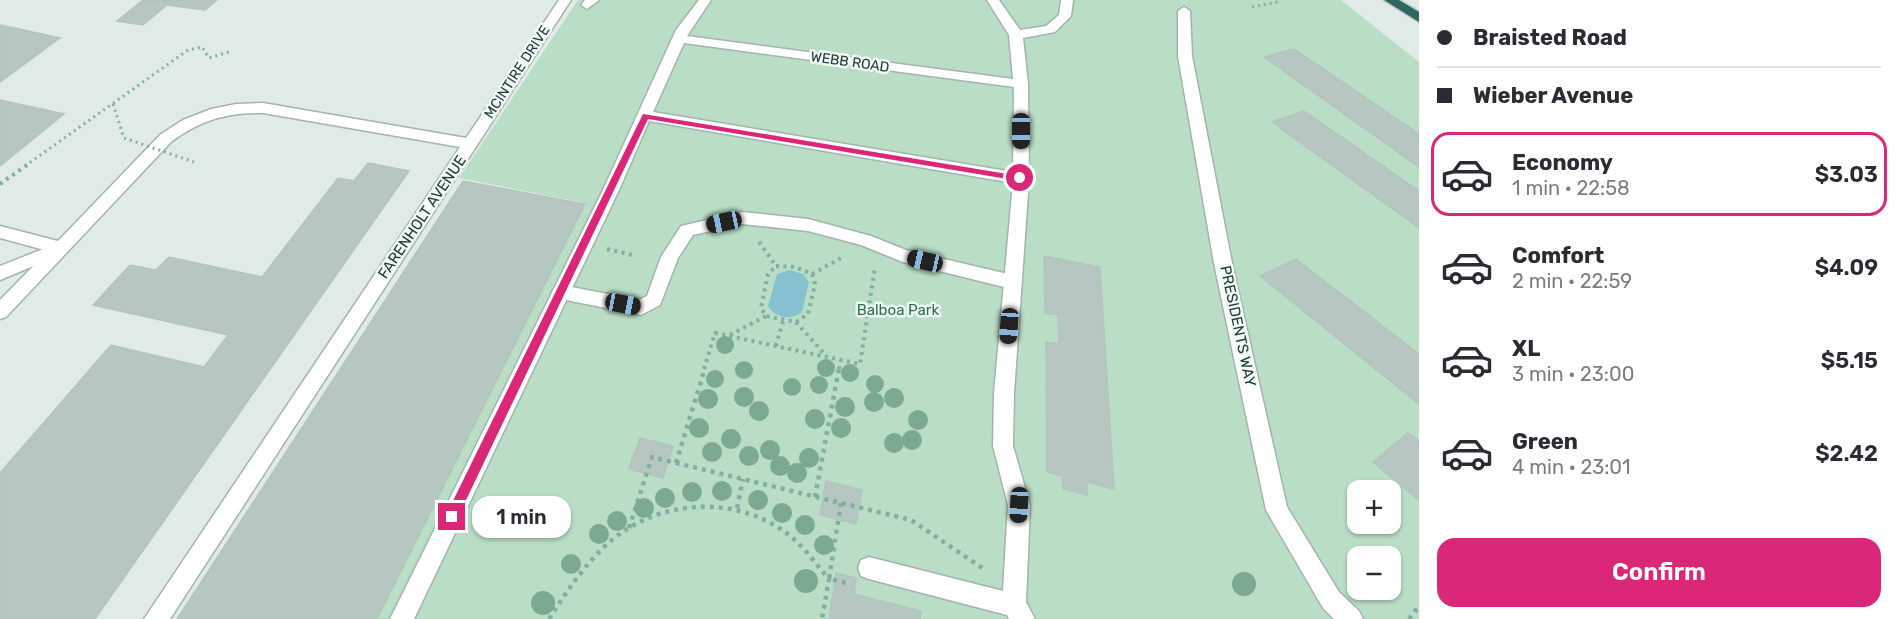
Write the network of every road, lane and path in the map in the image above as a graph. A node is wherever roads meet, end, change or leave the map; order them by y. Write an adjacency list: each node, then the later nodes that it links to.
1 (565, 0): 16 (street, MCINTIRE DRIVE)
2 (705, 0): 11 (street)
3 (993, 0): 10 (street)
4 (1067, 0): 10 (street)
5 (1390, 0): 9 (highway)
6 (1278, 2): 7 (path)
7 (1252, 7)
8 (1184, 11): 50 (street, PRESIDENTS WAY)
9 (1419, 18)
10 (1016, 35): 13 (street)
11 (680, 39): 13 (street, WEBB ROAD); 15 (street)
12 (229, 52): 14 (path)
13 (1021, 84): 18 (street)
14 (112, 104): 17 (path, bridge); 19 (path)
15 (646, 116): 18 (street); 27 (street)
16 (470, 144): 21 (street, FARENHOLT AVENUE); 46 (street, FARENHOLT AVENUE)
17 (194, 162)
18 (1020, 178): 26 (street)
19 (0, 183)
20 (0, 232): 21 (street)
21 (61, 248): 25 (street); 28 (street, FARENHOLT AVENUE)
22 (603, 248): 23 (path)
23 (632, 255)
24 (876, 263): 35 (path)
25 (0, 273)
26 (1012, 282): 27 (street); 44 (street)
27 (561, 292): 47 (street)
28 (0, 312)
29 (766, 316): 30 (path); 31 (path); 32 (path)
30 (783, 321): 31 (path); 33 (path)
31 (796, 322): 34 (path)
32 (728, 336): 33 (path); 36 (path)
33 (776, 346): 34 (path)
34 (827, 357): 35 (path)
35 (841, 360): 38 (path)
36 (676, 463): 37 (path); 41 (path)
37 (743, 479): 38 (path); 40 (path)
38 (815, 497): 39 (path)
39 (842, 502): 43 (path); 44 (path)
40 (737, 508): 41 (path); 43 (path)
41 (629, 528): 48 (path)
42 (869, 568): 44 (street)
43 (829, 579): 49 (path)
44 (1017, 604)
45 (1419, 606): 51 (path)
46 (156, 619)
47 (402, 619)
48 (549, 619)
49 (822, 619)
50 (1351, 619)
51 (1408, 619)

